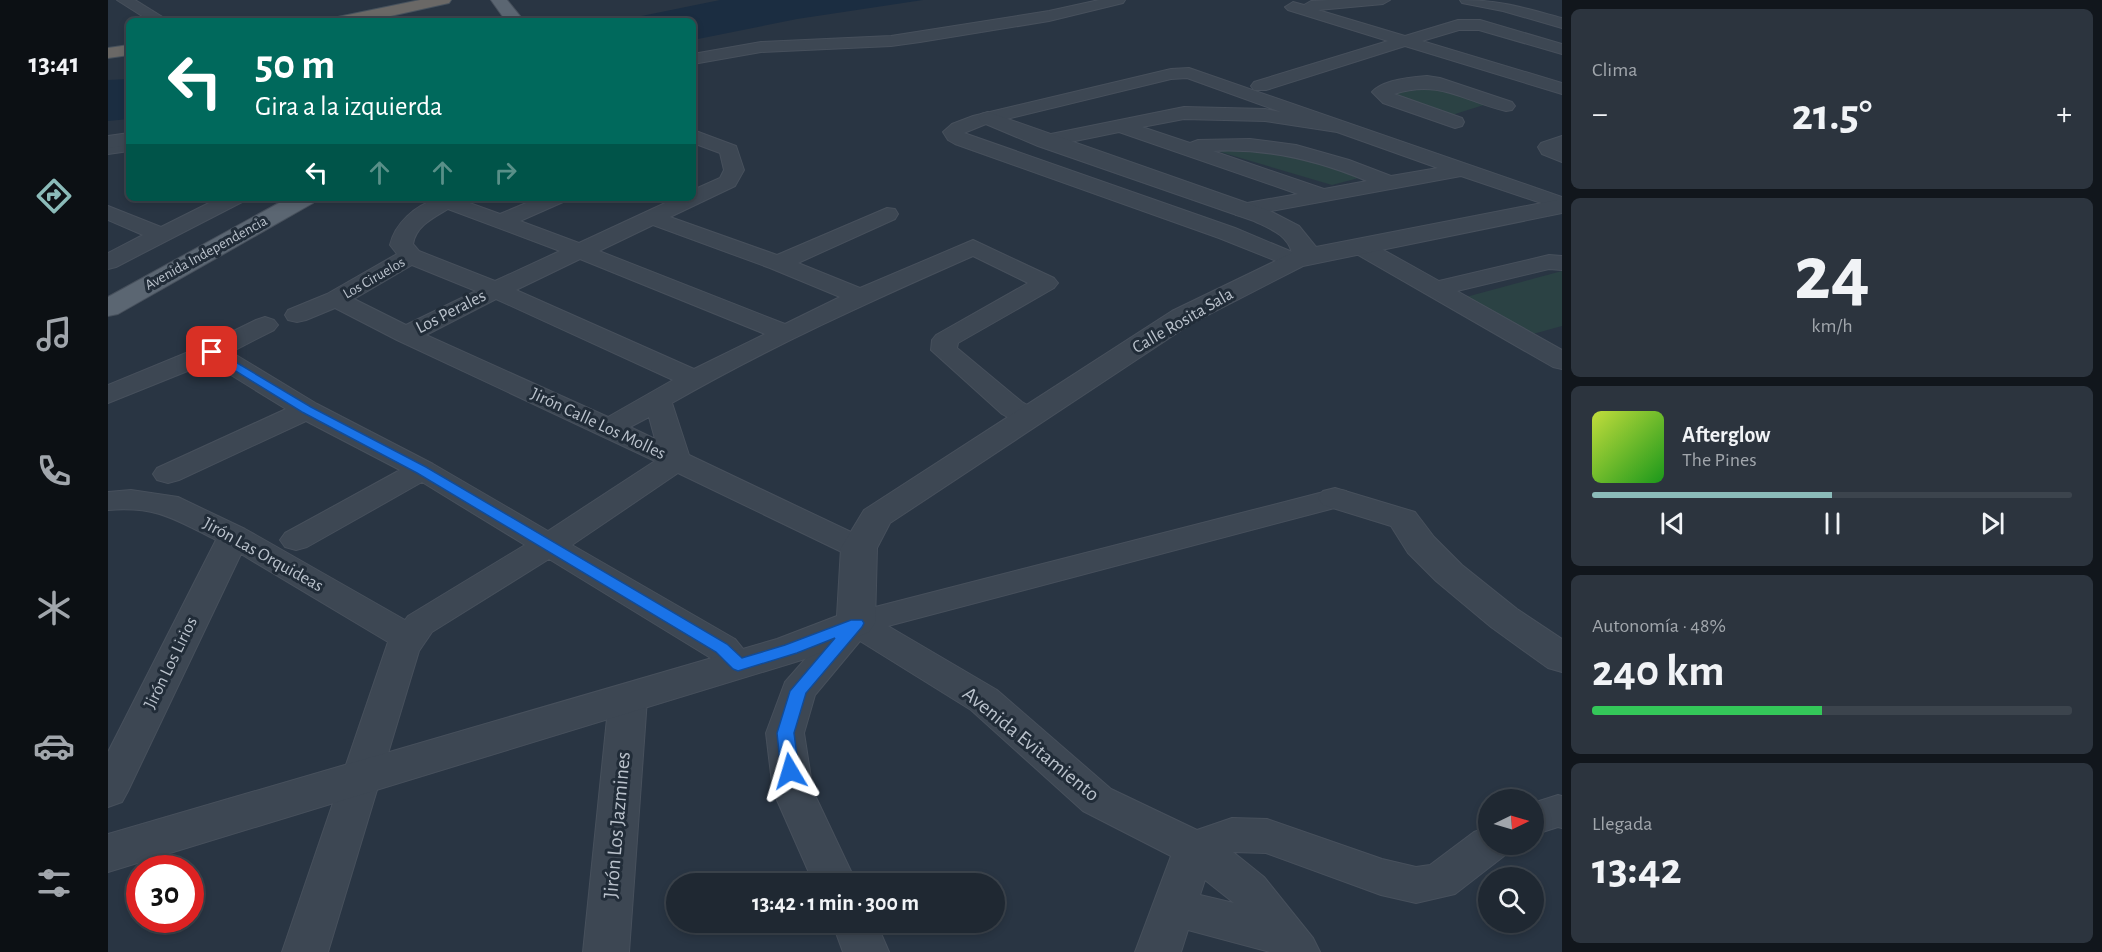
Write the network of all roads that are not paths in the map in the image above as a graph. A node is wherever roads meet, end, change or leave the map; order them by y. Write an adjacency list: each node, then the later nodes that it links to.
1 (443, 0): 10 (highway)
2 (499, 0): 11 (main road)
3 (1118, 0): 7 (street)
4 (1383, 0): 13 (street)
5 (1467, 0): 12 (street)
6 (125, 2): 8 (street); 9 (street)
7 (1103, 2): 17 (street)
8 (108, 5)
9 (155, 18)
10 (358, 18)
11 (513, 18)
12 (1562, 23)
13 (1406, 42): 14 (street); 18 (street); 20 (street)
14 (1556, 47): 18 (street)
15 (126, 50): 16 (highway)
16 (108, 53)
17 (696, 58)
18 (1482, 65): 19 (street)
19 (1561, 88): 21 (street)
20 (1255, 90): 22 (street); 23 (street); 26 (street)
21 (1506, 106): 24 (street); 24 (street)
22 (1184, 113): 25 (street); 26 (street)
23 (988, 118): 29 (street); 57 (street)
24 (1455, 122): 32 (street)
25 (1118, 125): 29 (street); 34 (street)
26 (1341, 127): 32 (street)
27 (696, 138): 40 (street, Los Perales)
28 (126, 139): 30 (street)
29 (1046, 141): 48 (street)
30 (108, 142)
31 (1562, 142): 36 (street)
32 (1393, 144): 37 (street)
33 (126, 145): 35 (street)
34 (1183, 147): 38 (street); 39 (street)
35 (108, 148)
36 (1562, 156)
37 (1463, 170): 38 (street); 47 (street)
38 (1390, 183): 39 (street)
39 (1323, 195): 48 (street)
40 (696, 197)
41 (229, 201): 53 (street)
42 (300, 201): 65 (main road, Avenida Independencia)
43 (449, 201): 56 (street)
44 (453, 201): 52 (street)
45 (549, 201): 52 (street)
46 (688, 201): 51 (street, Los Perales)
47 (1562, 205): 54 (street, Calle Rosita Sala)
48 (1244, 210): 57 (street)
49 (108, 212): 53 (street)
50 (888, 214): 60 (street)
51 (650, 217): 55 (street, Los Perales); 60 (street)
52 (500, 222): 55 (street)
53 (161, 234): 58 (street)
54 (1361, 247): 57 (street, Calle Rosita Sala); 62 (street)
55 (580, 251): 61 (street, Los Perales); 68 (street)
56 (411, 256): 61 (street); 64 (street, Los Ciruelos)
57 (1300, 259): 78 (street, Calle Rosita Sala)
58 (108, 262)
59 (1562, 262): 62 (street)
60 (778, 263): 63 (street)
61 (496, 290): 69 (street, Los Perales); 74 (street)
62 (1436, 290): 71 (street)
63 (860, 297): 68 (street); 78 (street)
64 (336, 299): 66 (street, Los Ciruelos); 69 (street, Jirón Calle Los Molles)
65 (108, 308)
66 (297, 315)
67 (265, 325): 72 (street)
68 (787, 334): 74 (street)
69 (406, 335): 79 (street, Jirón Calle Los Molles)
70 (1562, 337): 71 (street)
71 (1534, 345): 73 (street)
72 (212, 352): 75 (street); 77 (street)
73 (1562, 361)
74 (694, 379): 76 (street)
75 (108, 395)
76 (658, 402): 79 (street); 80 (street)
77 (307, 410): 81 (street); 82 (street)
78 (1028, 417): 88 (street, Calle Rosita Sala)
79 (609, 428): 80 (street, Jirón Calle Los Molles)
80 (676, 461): 87 (street); 88 (street, Jirón Calle Los Molles)
81 (422, 470): 86 (street); 87 (street)
82 (168, 474)
83 (1335, 498): 89 (street); 91 (street)
84 (108, 501): 85 (street, Jirón Las Orquideas)
85 (234, 536): 90 (street, Jirón Las Orquideas); 95 (street, Jirón Los Lirios)
86 (296, 540)
87 (549, 545): 90 (street); 92 (street)
88 (860, 548): 89 (street)
89 (856, 623): 92 (street); 98 (street, Avenida Evitamiento); 101 (street)
90 (409, 638): 94 (street)
91 (1562, 658)
92 (738, 665): 93 (street)
93 (628, 699): 94 (street); 106 (street, Jirón Los Jazmines)
94 (358, 780): 100 (street); 105 (street)
95 (108, 791)
96 (1562, 812): 97 (street)
97 (1544, 815)
98 (1196, 848): 99 (street); 102 (street); 104 (street, Avenida Evitamiento)
99 (1478, 852)
100 (108, 853)
101 (831, 873)
102 (1174, 908): 104 (street); 108 (street)
103 (858, 933): 107 (street)
104 (1290, 943)
105 (305, 952)
106 (606, 952)
107 (866, 952)
108 (1158, 952)

